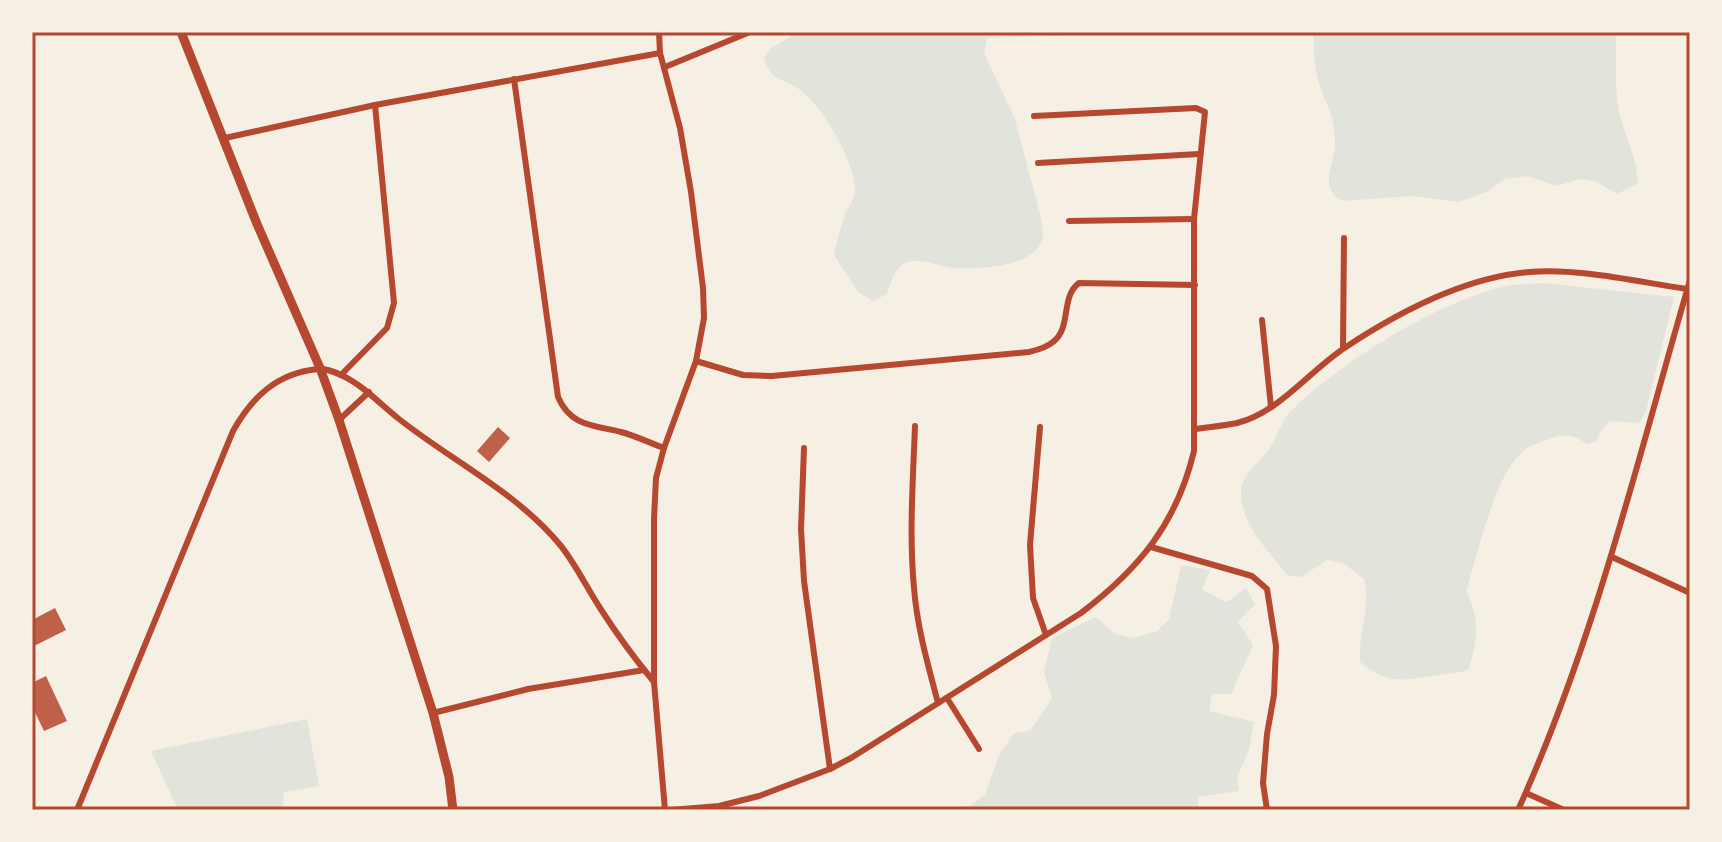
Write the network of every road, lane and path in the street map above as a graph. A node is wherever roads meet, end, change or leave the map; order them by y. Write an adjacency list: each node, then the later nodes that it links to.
1 (181, 32): 9 (main road)
2 (659, 32): 4 (street)
3 (750, 32): 5 (street)
4 (660, 53): 5 (street); 6 (street)
5 (665, 67): 20 (street)
6 (514, 79): 7 (street); 29 (street)
7 (375, 105): 9 (street); 22 (street)
8 (1034, 116): 10 (street)
9 (225, 138): 21 (main road)
10 (1199, 154): 11 (street); 12 (street)
11 (1038, 163)
12 (1194, 219): 13 (street); 16 (street)
13 (1069, 221)
14 (1344, 238): 19 (street)
15 (1690, 280): 17 (street)
16 (1195, 285): 20 (street); 28 (street)
17 (1687, 289): 19 (street); 32 (street)
18 (1262, 320): 24 (street)
19 (1343, 348): 24 (street)
20 (696, 361): 29 (street)
21 (320, 368): 22 (street); 25 (main road); 43 (street)
22 (341, 375): 23 (street)
23 (369, 392): 25 (street); 35 (street)
24 (1271, 407): 28 (street)
25 (339, 420): 39 (main road)
26 (915, 426): 38 (street)
27 (1040, 427): 34 (street)
28 (1195, 429): 31 (street)
29 (664, 448): 36 (street)
30 (804, 448): 41 (street)
31 (1151, 547): 34 (street); 47 (street)
32 (1612, 557): 33 (street); 42 (street)
33 (1690, 593)
34 (1046, 635): 37 (street)
35 (644, 670): 36 (street); 39 (street)
36 (654, 682): 45 (street)
37 (947, 698): 38 (street); 40 (street)
38 (938, 703): 41 (street)
39 (433, 713): 44 (main road)
40 (979, 749)
41 (830, 769): 46 (street)
42 (1526, 793): 48 (street); 49 (street)
43 (77, 810)
44 (453, 810)
45 (665, 810)
46 (671, 810)
47 (1267, 810)
48 (1518, 810)
49 (1564, 810)

